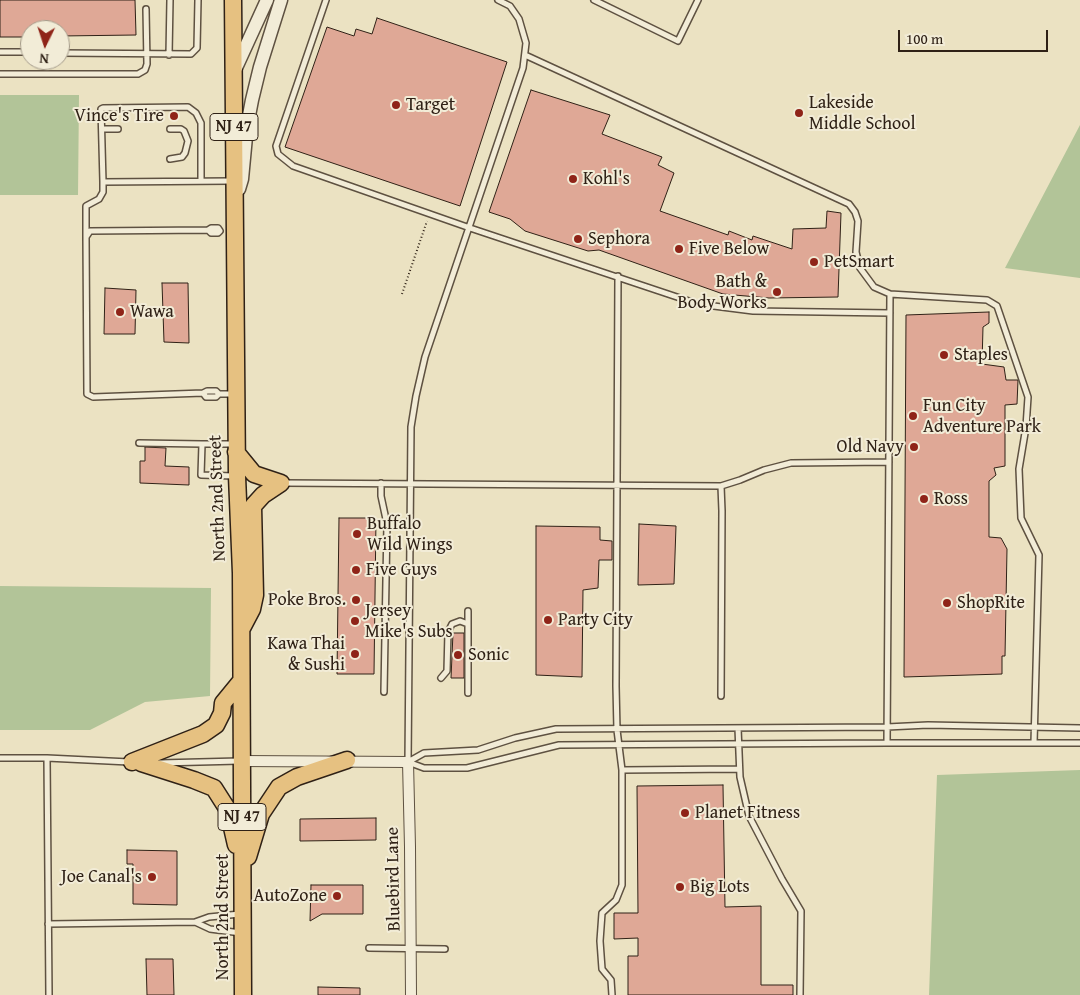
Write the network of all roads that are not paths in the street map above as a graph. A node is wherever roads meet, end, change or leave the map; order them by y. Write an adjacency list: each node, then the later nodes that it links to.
1 (170, 0): 15 (lane)
2 (198, 0): 15 (lane)
3 (233, 0): 17 (main road, North 2nd Street / NJ 47)
4 (267, 0): 17 (street)
5 (281, 0): 26 (street)
6 (326, 0): 27 (lane)
7 (498, 0): 16 (lane)
8 (594, 0): 9 (lane)
9 (698, 0)
10 (146, 9): 14 (lane)
11 (0, 52): 12 (lane)
12 (20, 52)
13 (70, 53): 14 (lane)
14 (147, 55): 15 (lane); 18 (lane)
15 (169, 55)
16 (525, 55): 27 (lane); 31 (lane)
17 (233, 73): 24 (main road, North 2nd Street / NJ 47)
18 (0, 74)
19 (102, 129): 20 (lane); 23 (lane); 25 (lane)
20 (118, 129)
21 (170, 129): 22 (lane)
22 (170, 159)
23 (200, 181): 24 (lane); 25 (lane)
24 (234, 181): 26 (main road, North 2nd Street / NJ 47)
25 (103, 182): 29 (lane)
26 (234, 200): 33 (main road, North 2nd Street / NJ 47)
27 (470, 228): 30 (lane); 41 (lane)
28 (208, 230): 29 (lane)
29 (86, 237): 33 (lane)
30 (618, 276): 32 (lane); 42 (lane)
31 (890, 294): 32 (lane); 53 (lane)
32 (890, 313): 37 (lane)
33 (236, 394): 36 (main road, North 2nd Street / NJ 47)
34 (139, 443): 35 (lane)
35 (202, 444): 36 (lane); 38 (lane)
36 (236, 448): 38 (main road, North 2nd Street / NJ 47); 39 (main road)
37 (888, 462): 43 (lane); 52 (lane)
38 (237, 476): 46 (main road, North 2nd Street / NJ 47)
39 (281, 483): 40 (lane); 46 (main road)
40 (381, 483): 41 (lane); 49 (lane)
41 (411, 484): 42 (lane); 66 (lane)
42 (618, 486): 43 (lane); 56 (lane)
43 (721, 486): 51 (lane)
44 (468, 611): 45 (lane)
45 (468, 624): 47 (lane); 50 (lane)
46 (241, 630): 48 (main road, North 2nd Street / NJ 47)
47 (441, 678)
48 (241, 681): 65 (main road, North 2nd Street / NJ 47); 67 (main road)
49 (384, 692)
50 (468, 693)
51 (721, 696)
52 (887, 727): 53 (lane); 54 (lane); 57 (lane)
53 (1034, 727): 55 (lane); 59 (lane)
54 (738, 728): 56 (lane); 58 (lane)
55 (1080, 728)
56 (617, 730): 61 (lane); 66 (lane)
57 (886, 742): 58 (lane); 59 (lane)
58 (738, 743): 61 (lane); 68 (lane)
59 (1034, 743): 60 (lane)
60 (1080, 743)
61 (619, 744): 66 (lane); 69 (lane)
62 (0, 758): 63 (lane)
63 (47, 758): 67 (lane); 73 (lane)
64 (348, 760): 65 (street); 66 (street); 70 (main road)
65 (241, 761): 67 (lane); 70 (main road, North 2nd Street / NJ 47)
66 (408, 762): 76 (street, Bluebird Lane)
67 (137, 763): 70 (main road)
68 (739, 769): 69 (lane); 82 (lane)
69 (622, 770): 81 (lane)
70 (244, 874): 71 (main road, North 2nd Street / NJ 47)
71 (243, 913): 72 (lane); 74 (main road, North 2nd Street / NJ 47)
72 (195, 922): 73 (lane); 74 (lane)
73 (48, 924): 78 (lane)
74 (243, 933): 79 (main road, North 2nd Street / NJ 47)
75 (369, 948): 76 (lane)
76 (411, 949): 77 (lane); 80 (street, Bluebird Lane)
77 (445, 949)
78 (50, 995)
79 (243, 995)
80 (411, 995)
81 (612, 995)
82 (800, 995)

